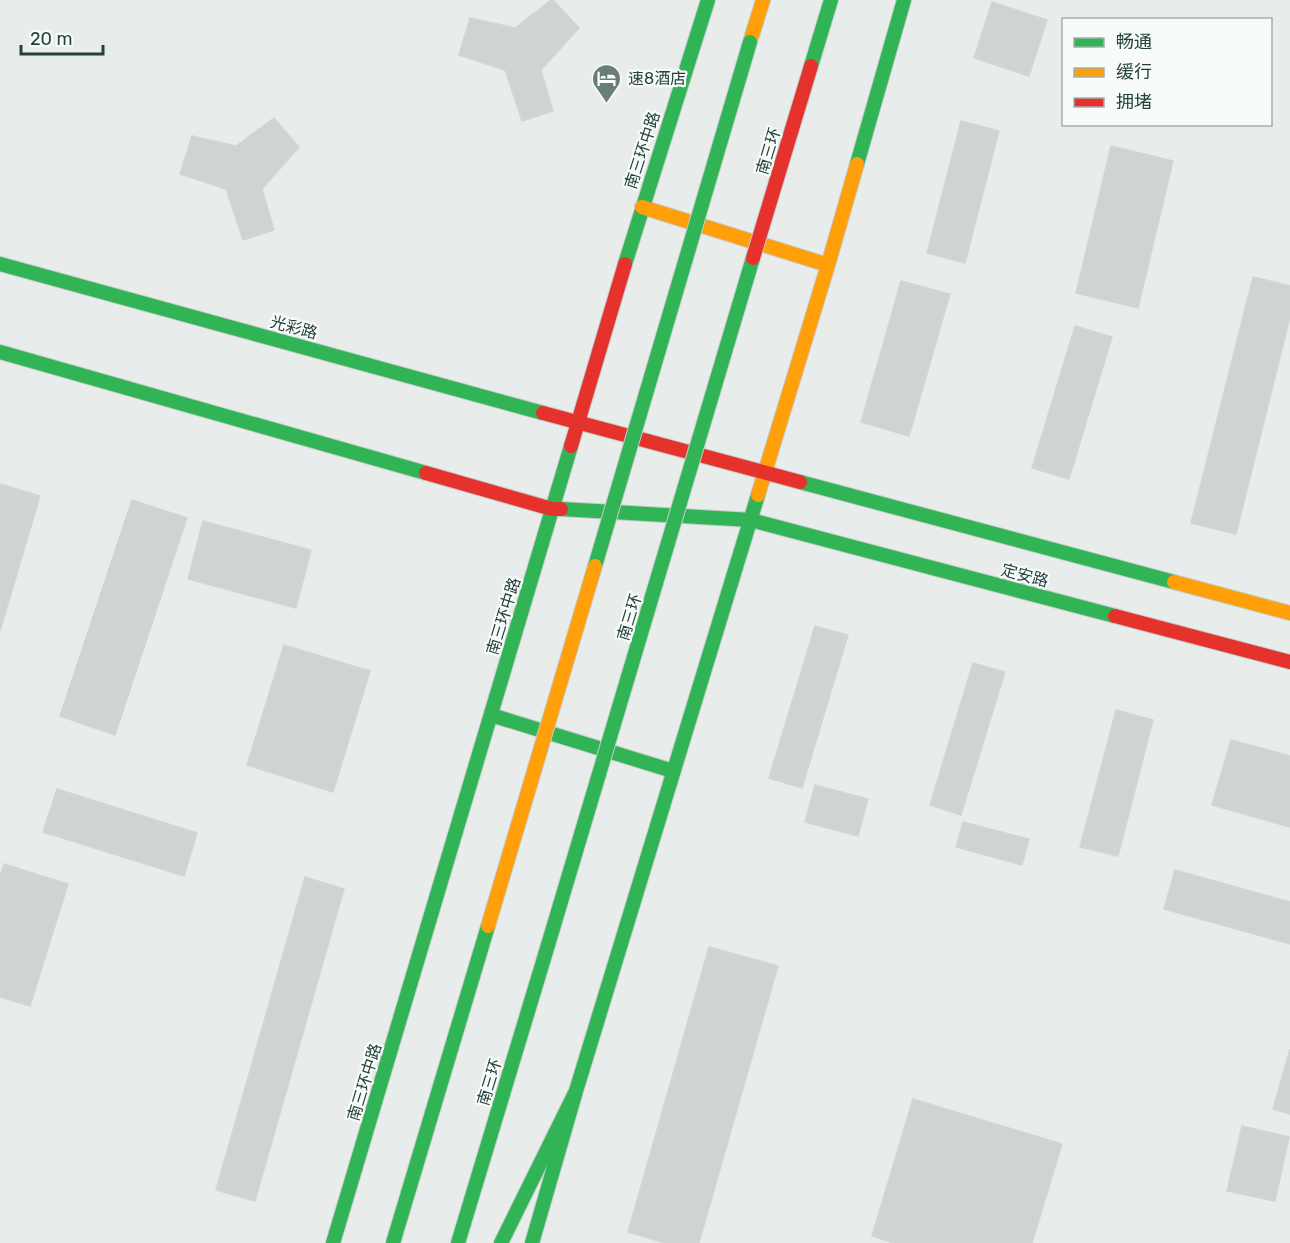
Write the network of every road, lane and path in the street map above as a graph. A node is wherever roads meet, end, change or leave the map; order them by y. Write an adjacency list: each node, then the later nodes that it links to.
1 (708, 0): 5 (main road, 南三环中路)
2 (763, 0): 19 (main road, bridge)
3 (831, 0): 20 (main road, 南三环, bridge)
4 (904, 0): 7 (main road)
5 (642, 207): 7 (main road); 9 (main road, 南三环中路)
6 (0, 264): 9 (main road, 光彩路)
7 (828, 265): 10 (main road)
8 (0, 352): 11 (main road)
9 (578, 422): 10 (main road, 光彩路); 11 (main road, 南三环中路)
10 (765, 472): 12 (main road); 13 (main road, 定安路)
11 (552, 509): 12 (main road, 定安路); 15 (main road, 南三环中路)
12 (751, 520): 14 (main road, 定安路); 16 (main road)
13 (1290, 613)
14 (1290, 662)
15 (491, 715): 16 (main road); 18 (main road, 南三环中路)
16 (673, 771): 17 (main road)
17 (576, 1091): 21 (main road); 22 (main road)
18 (333, 1243)
19 (393, 1243)
20 (458, 1243)
21 (501, 1243)
22 (532, 1243)

